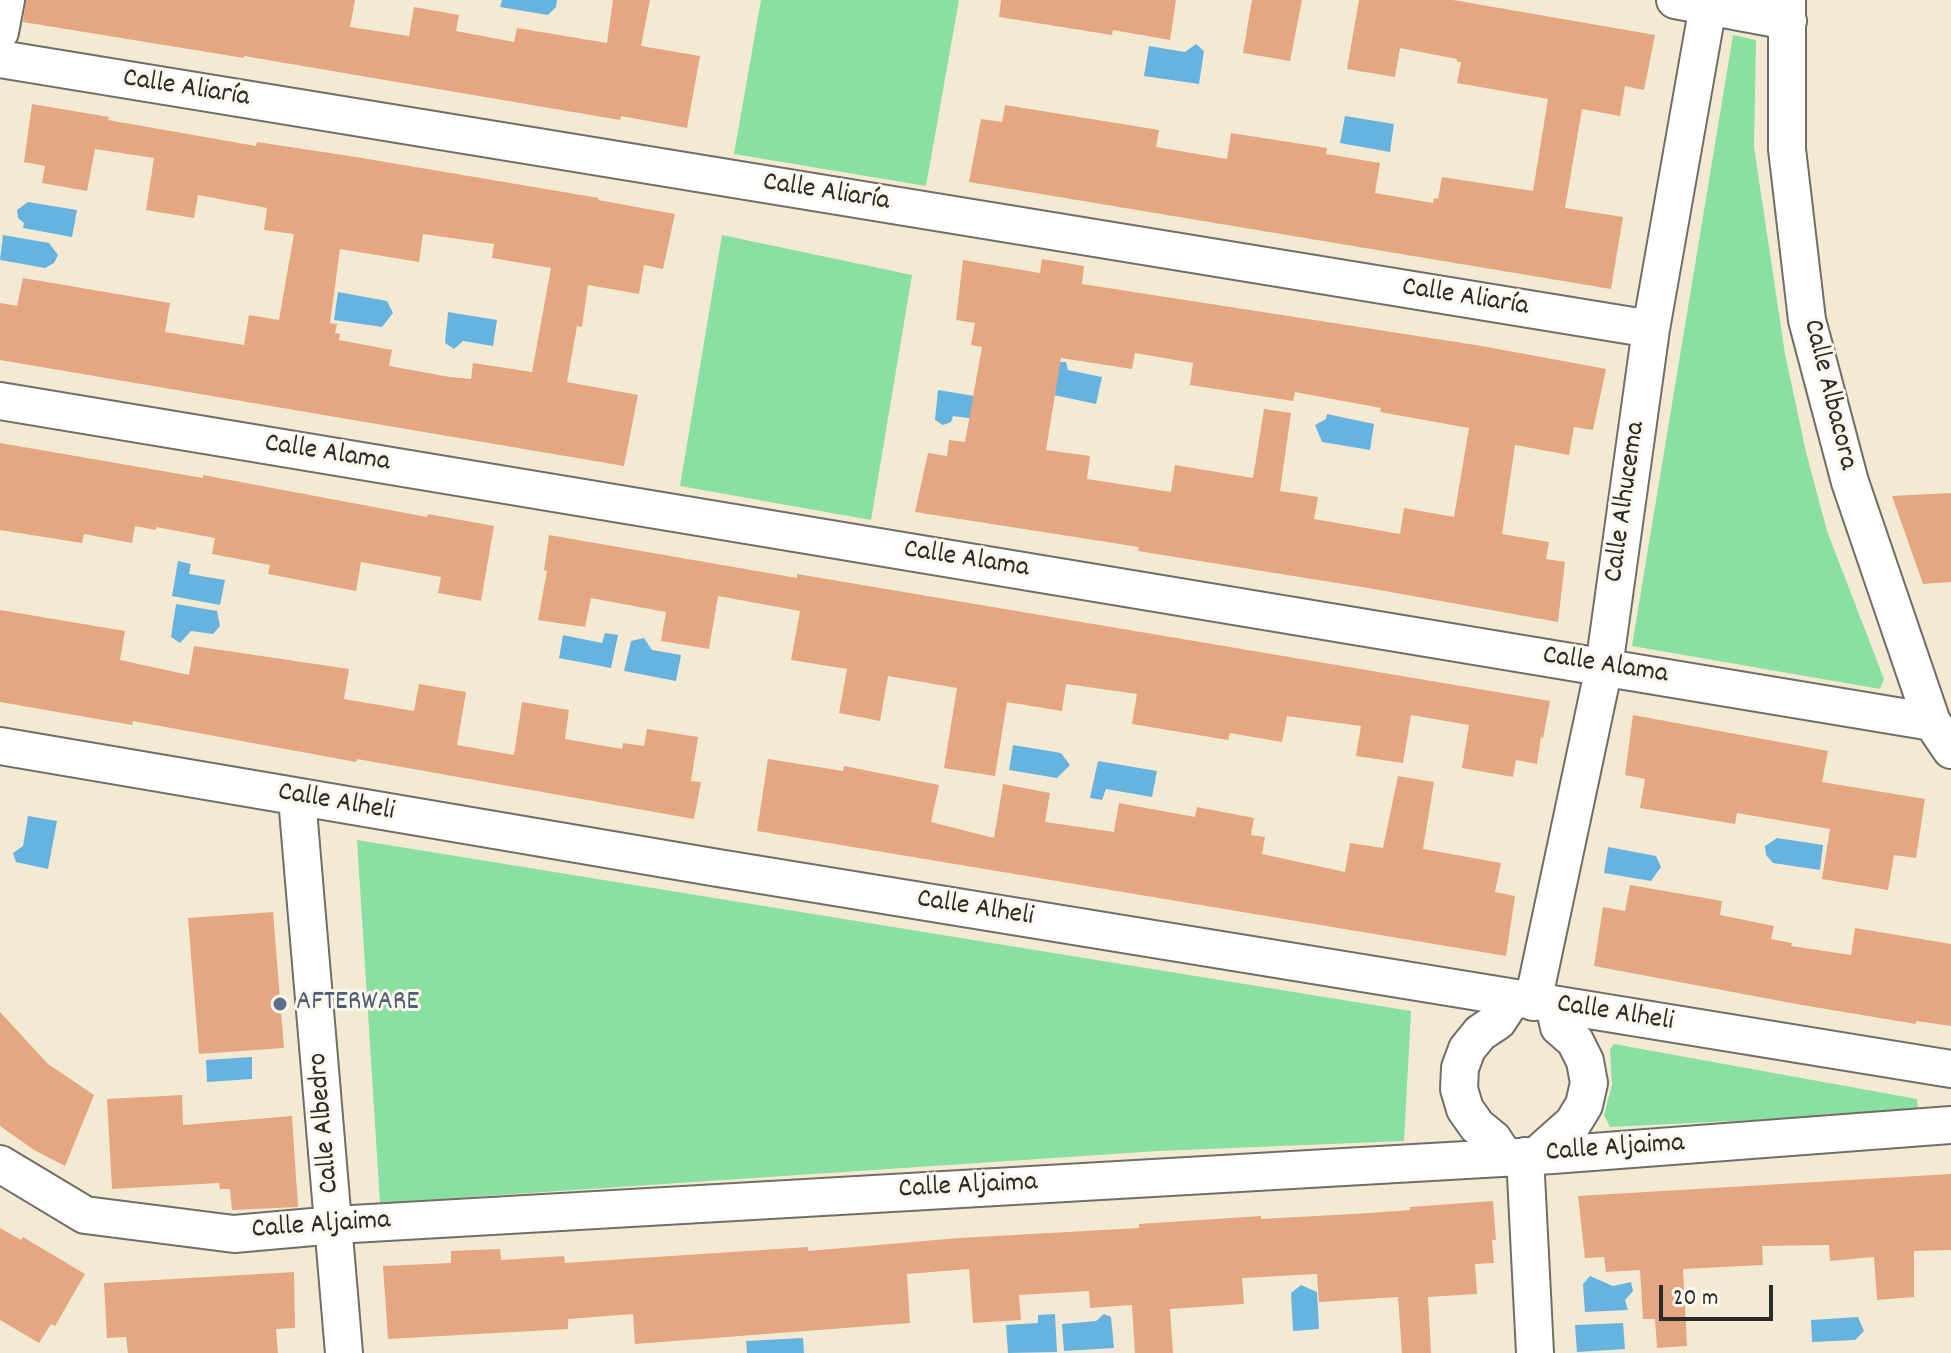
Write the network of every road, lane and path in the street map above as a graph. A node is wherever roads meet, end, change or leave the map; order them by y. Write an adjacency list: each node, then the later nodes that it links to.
1 (6, 0): 4 (street)
2 (1697, 2): 3 (street); 6 (street, Calle Alhucema)
3 (1787, 10): 9 (street, Calle Albacora)
4 (0, 32)
5 (0, 59): 6 (street, Calle Aliaría)
6 (1651, 329): 8 (street, Calle Alhucema)
7 (0, 401): 8 (street, Calle Alama)
8 (1604, 667): 9 (street, Calle Alama); 12 (street, Calle Alhucema)
9 (1942, 736)
10 (0, 746): 11 (street, Calle Alheli)
11 (297, 798): 12 (street, Calle Alheli); 17 (street, Calle Albedro)
12 (1533, 1002): 13 (street, Calle Alheli); 15 (street); 15 (street)
13 (1951, 1069)
14 (1951, 1125): 15 (street, Calle Aljaima)
15 (1522, 1156): 17 (street, Calle Aljaima); 19 (street)
16 (0, 1164): 17 (street, Calle Aljaima)
17 (335, 1225): 18 (street, Calle Albedro)
18 (344, 1353)
19 (1535, 1353)

